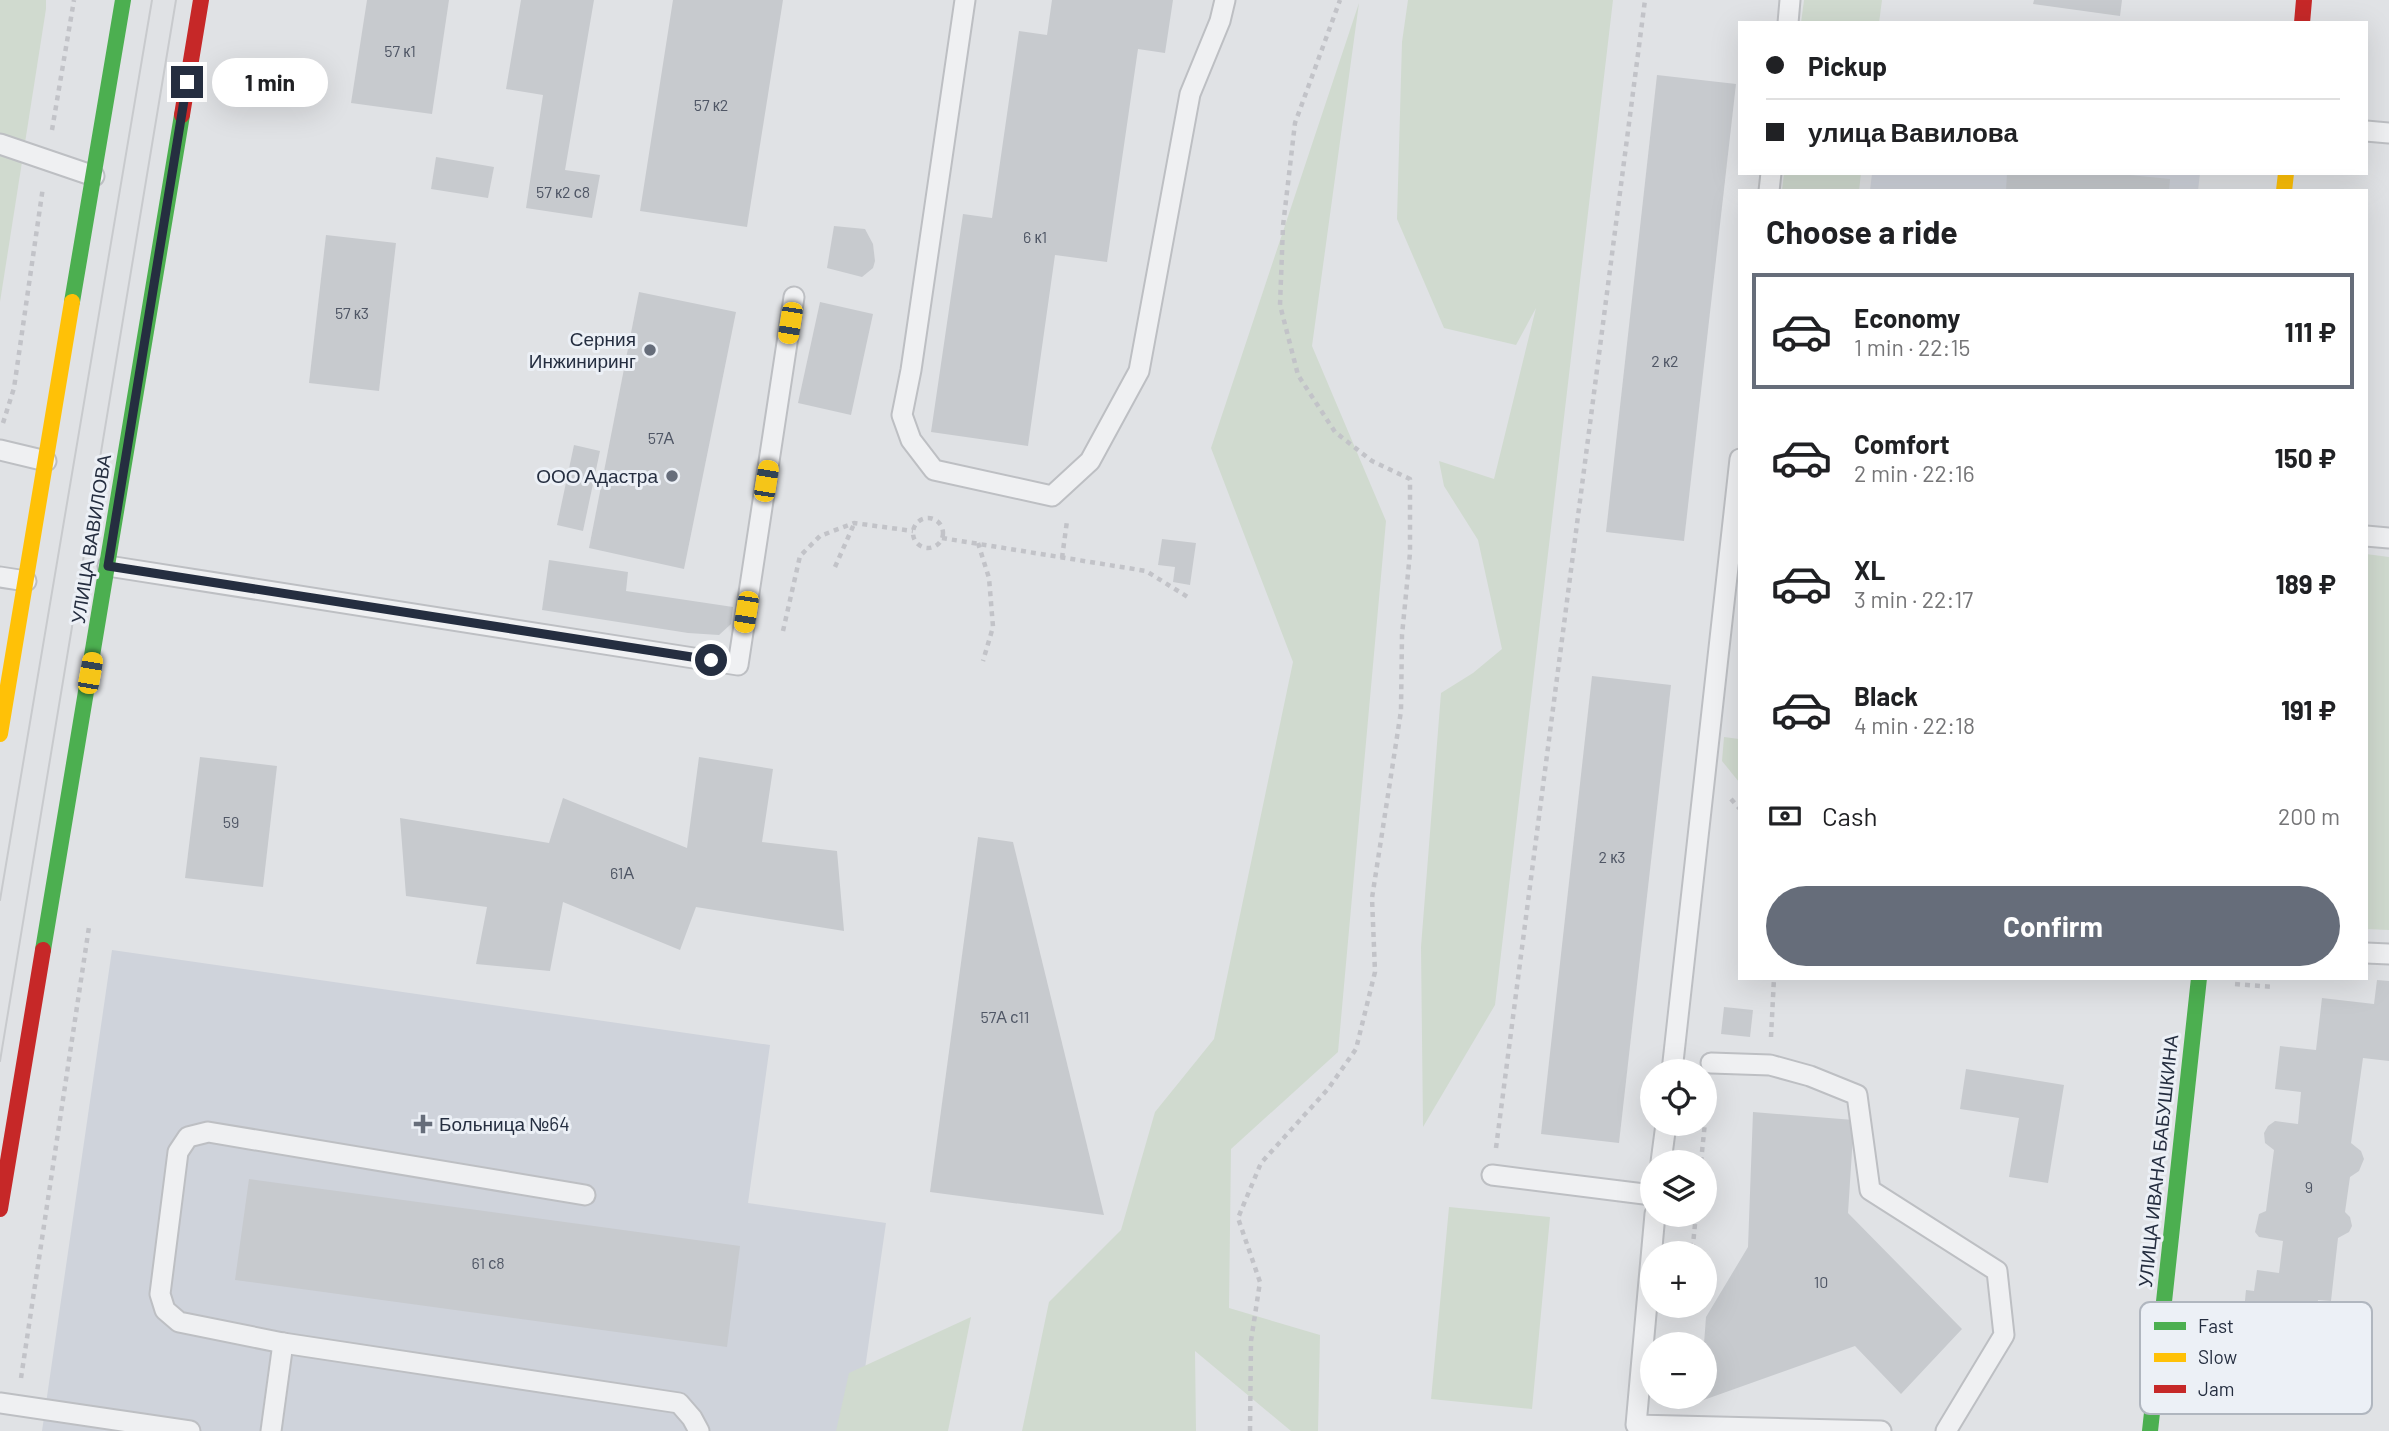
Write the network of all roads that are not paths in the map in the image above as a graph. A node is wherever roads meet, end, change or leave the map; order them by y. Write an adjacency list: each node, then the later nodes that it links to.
1 (123, 0): 12 (main road)
2 (201, 0): 19 (main road, УЛИЦА ВАВИЛОВА)
3 (965, 0): 4 (lane)
4 (1225, 0)
5 (1790, 0): 7 (lane)
6 (2304, 0): 8 (main road)
7 (1788, 21)
8 (2302, 21)
9 (2368, 131): 10 (lane)
10 (2389, 133)
11 (0, 144): 12 (lane)
12 (94, 176): 15 (main road)
13 (794, 297): 19 (lane)
14 (0, 450): 15 (lane)
15 (46, 461): 21 (main road)
16 (1738, 477): 26 (lane)
17 (2368, 536): 18 (lane)
18 (2389, 538)
19 (108, 566): 31 (main road, УЛИЦА ВАВИЛОВА)
20 (0, 577): 21 (lane)
21 (26, 582): 22 (main road)
22 (0, 734)
23 (2368, 953): 24 (lane)
24 (2389, 954)
25 (2199, 980): 33 (main road, УЛИЦА ИВАНА БАБУШКИНА)
26 (1673, 1059)
27 (1717, 1063): 40 (lane)
28 (1492, 1175): 29 (lane)
29 (1640, 1194)
30 (585, 1195): 34 (lane)
31 (0, 1209)
32 (1654, 1227): 39 (lane)
33 (2164, 1302)
34 (283, 1342): 37 (lane); 38 (lane)
35 (0, 1403): 36 (lane)
36 (190, 1431)
37 (271, 1431)
38 (699, 1431)
39 (1881, 1431)
40 (1946, 1431)

